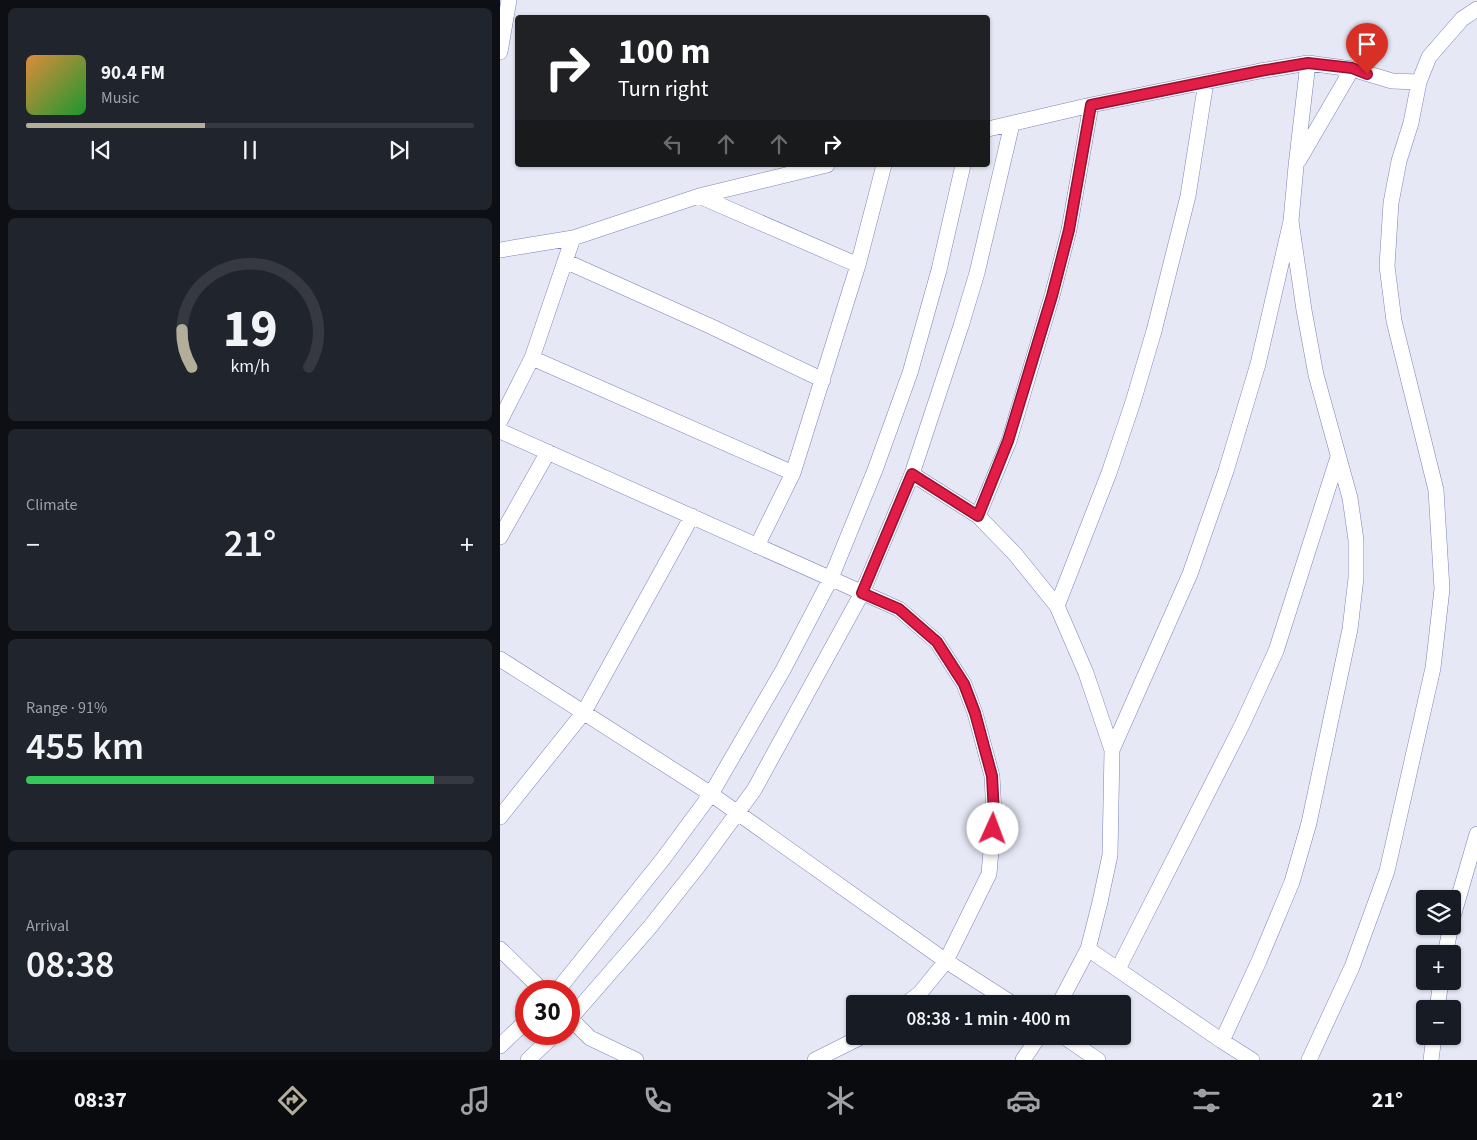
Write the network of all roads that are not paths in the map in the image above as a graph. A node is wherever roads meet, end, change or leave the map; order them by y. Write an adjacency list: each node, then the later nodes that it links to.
1 (508, 0): 3 (street)
2 (1477, 9): 7 (street)
3 (500, 52)
4 (1308, 63): 5 (street); 6 (street); 11 (street)
5 (1352, 68): 7 (street); 11 (street)
6 (1206, 82): 8 (street); 35 (street)
7 (1419, 82): 69 (street)
8 (1091, 105): 9 (street); 30 (street)
9 (1012, 124): 10 (street); 28 (street)
10 (990, 128)
11 (1296, 166): 16 (street)
12 (819, 167): 15 (street)
13 (883, 167): 20 (street)
14 (963, 167): 33 (street)
15 (699, 196): 17 (street); 20 (street)
16 (1291, 221): 26 (street); 38 (street)
17 (572, 238): 18 (street); 19 (street)
18 (500, 250)
19 (565, 261): 21 (street); 22 (street)
20 (858, 265): 22 (street)
21 (532, 358): 23 (street); 27 (street)
22 (823, 380): 27 (street)
23 (500, 421)
24 (500, 431): 25 (street)
25 (548, 452): 29 (street); 31 (street)
26 (1338, 458): 47 (street); 56 (street)
27 (793, 473): 32 (street)
28 (912, 474): 30 (street); 34 (street)
29 (692, 516): 32 (street); 37 (street)
30 (978, 516): 35 (street)
31 (500, 538)
32 (757, 546): 33 (street)
33 (831, 578): 34 (street); 39 (street)
34 (862, 593): 40 (street); 46 (street)
35 (1057, 606): 38 (street)
36 (500, 659): 37 (street)
37 (584, 712): 39 (street); 41 (street)
38 (1112, 750): 45 (street)
39 (711, 794): 40 (street); 49 (street)
40 (737, 812): 46 (street); 53 (street)
41 (500, 817)
42 (1477, 834): 43 (street)
43 (1461, 890)
44 (500, 948): 48 (street)
45 (1088, 949): 47 (street); 52 (street)
46 (946, 961): 50 (street); 51 (street)
47 (1118, 969): 56 (street)
48 (532, 980)
49 (566, 980)
50 (917, 995)
51 (999, 995)
52 (1063, 995)
53 (580, 1006)
54 (580, 1028): 64 (street)
55 (515, 1032): 62 (street)
56 (1222, 1041): 68 (street)
57 (846, 1044): 65 (street)
58 (544, 1045): 63 (street)
59 (1033, 1045): 66 (street)
60 (1076, 1045): 67 (street)
61 (1433, 1045): 70 (street)
62 (500, 1046)
63 (528, 1060)
64 (636, 1060)
65 (815, 1060)
66 (1023, 1060)
67 (1098, 1060)
68 (1252, 1060)
69 (1309, 1060)
70 (1431, 1060)

